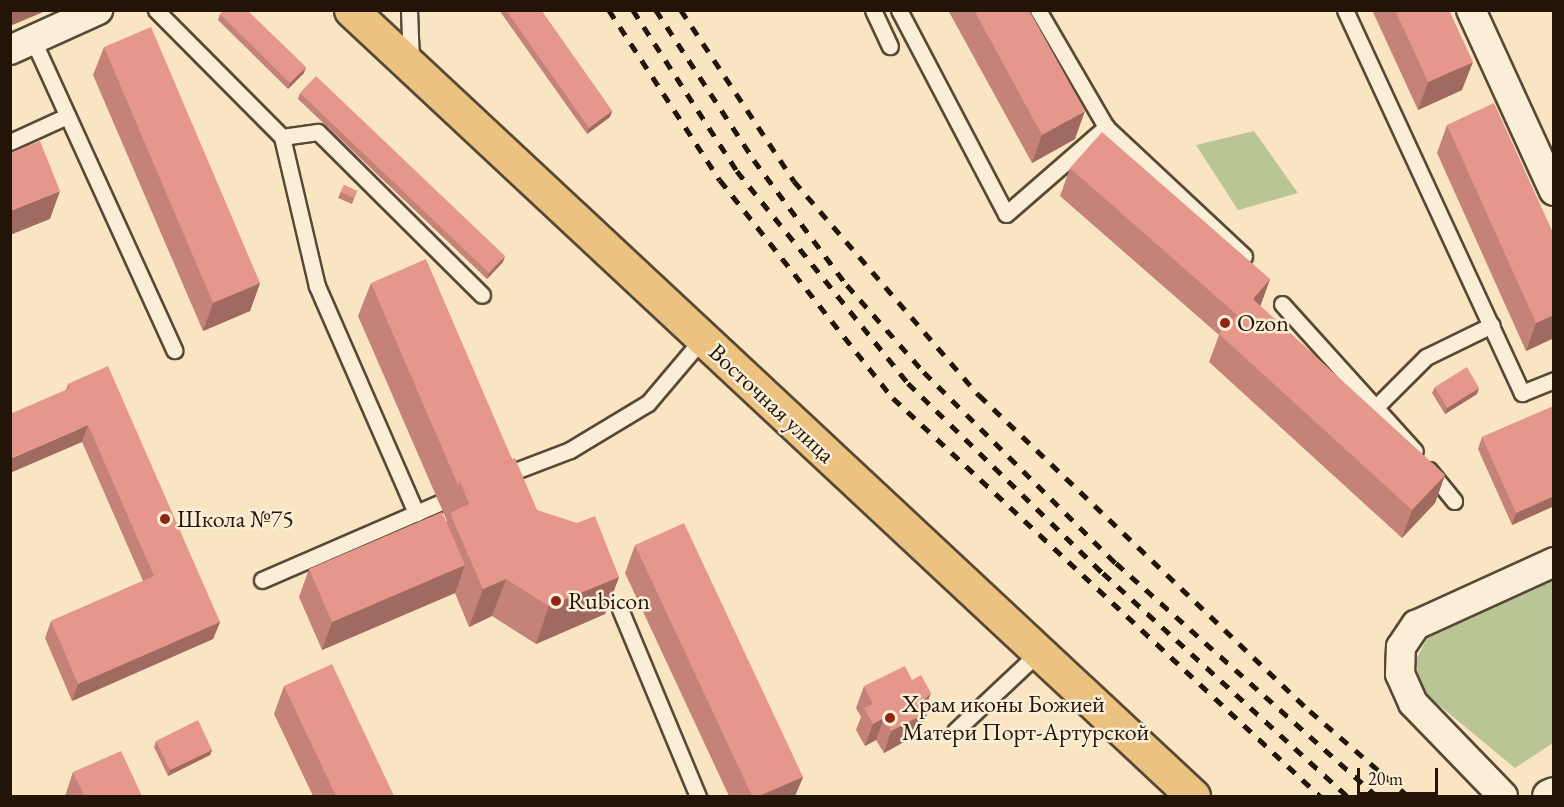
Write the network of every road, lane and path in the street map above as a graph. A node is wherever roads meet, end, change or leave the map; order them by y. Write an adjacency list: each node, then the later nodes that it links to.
1 (98, 10): 10 (street)
2 (156, 10): 15 (lane)
3 (351, 10): 12 (main road, Восточная улица)
4 (409, 10): 12 (lane)
5 (873, 10): 11 (lane)
6 (899, 10): 14 (lane)
7 (1038, 10): 14 (lane)
8 (1345, 10): 21 (lane)
9 (1471, 10): 17 (street)
10 (22, 45): 13 (lane)
11 (890, 46)
12 (411, 68): 22 (main road, Восточная улица)
13 (67, 117): 16 (lane); 23 (lane)
14 (1106, 127): 18 (lane)
15 (282, 137): 19 (lane); 29 (lane)
16 (10, 142)
17 (1554, 191)
18 (1259, 271)
19 (482, 295)
20 (1282, 304): 25 (lane)
21 (1492, 325): 24 (lane); 25 (lane)
22 (703, 338): 26 (lane); 33 (main road, Восточная улица)
23 (174, 350)
24 (1554, 380)
25 (1378, 405): 27 (lane)
26 (494, 479)
27 (1454, 501)
28 (439, 503): 29 (lane)
29 (416, 513): 31 (lane)
30 (1554, 562): 38 (street)
31 (262, 580)
32 (620, 609): 36 (lane)
33 (1039, 652): 34 (lane); 37 (main road, Восточная улица)
34 (955, 731)
35 (1554, 794): 39 (main road)
36 (698, 796)
37 (1192, 796)
38 (1503, 796)
39 (1549, 796)

